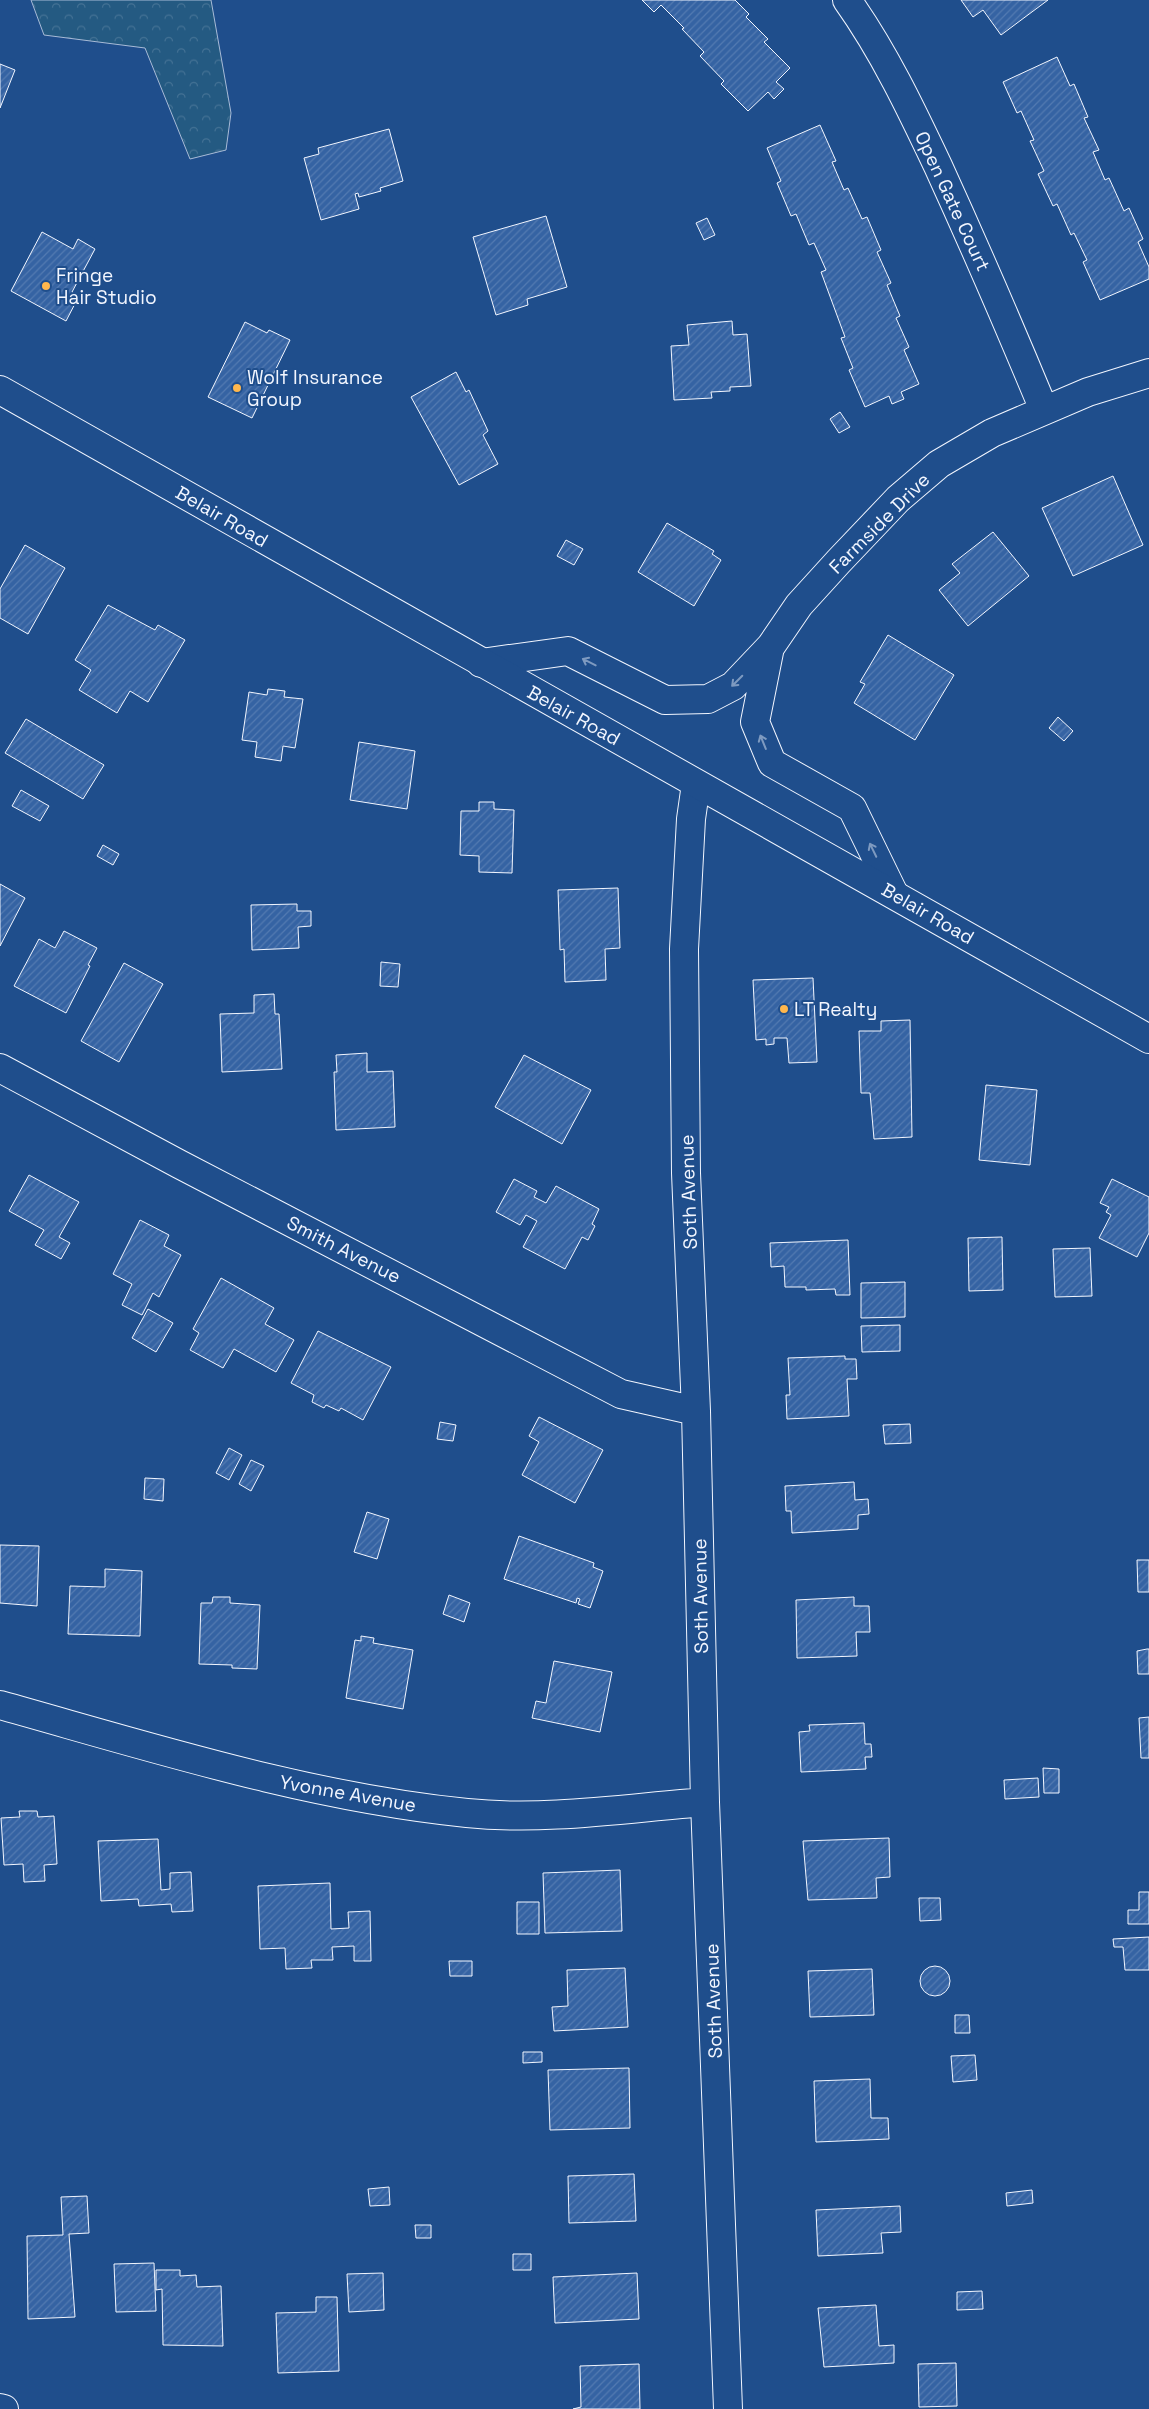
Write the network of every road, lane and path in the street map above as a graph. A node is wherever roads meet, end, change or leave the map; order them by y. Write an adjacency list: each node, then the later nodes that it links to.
1 (847, 0): 4 (main road, Open Gate Court)
2 (1149, 373): 4 (main road, Farmside Drive)
3 (0, 390): 6 (main road, Belair Road)
4 (1044, 410): 5 (main road, Farmside Drive)
5 (771, 646): 6 (main road, Farmside Drive, one-way to 6); 8 (main road, Farmside Drive, one-way to 5)
6 (481, 662): 7 (main road, Belair Road)
7 (696, 784): 8 (main road, Belair Road); 11 (main road, Soth Avenue)
8 (894, 894): 9 (main road, Belair Road)
9 (1149, 1039)
10 (0, 1068): 11 (main road, Smith Avenue)
11 (696, 1411): 13 (main road, Soth Avenue)
12 (0, 1705): 13 (main road, Yvonne Avenue)
13 (705, 1802): 16 (main road, Soth Avenue)
14 (0, 2408): 15 (main road)
15 (4, 2409)
16 (728, 2409)

